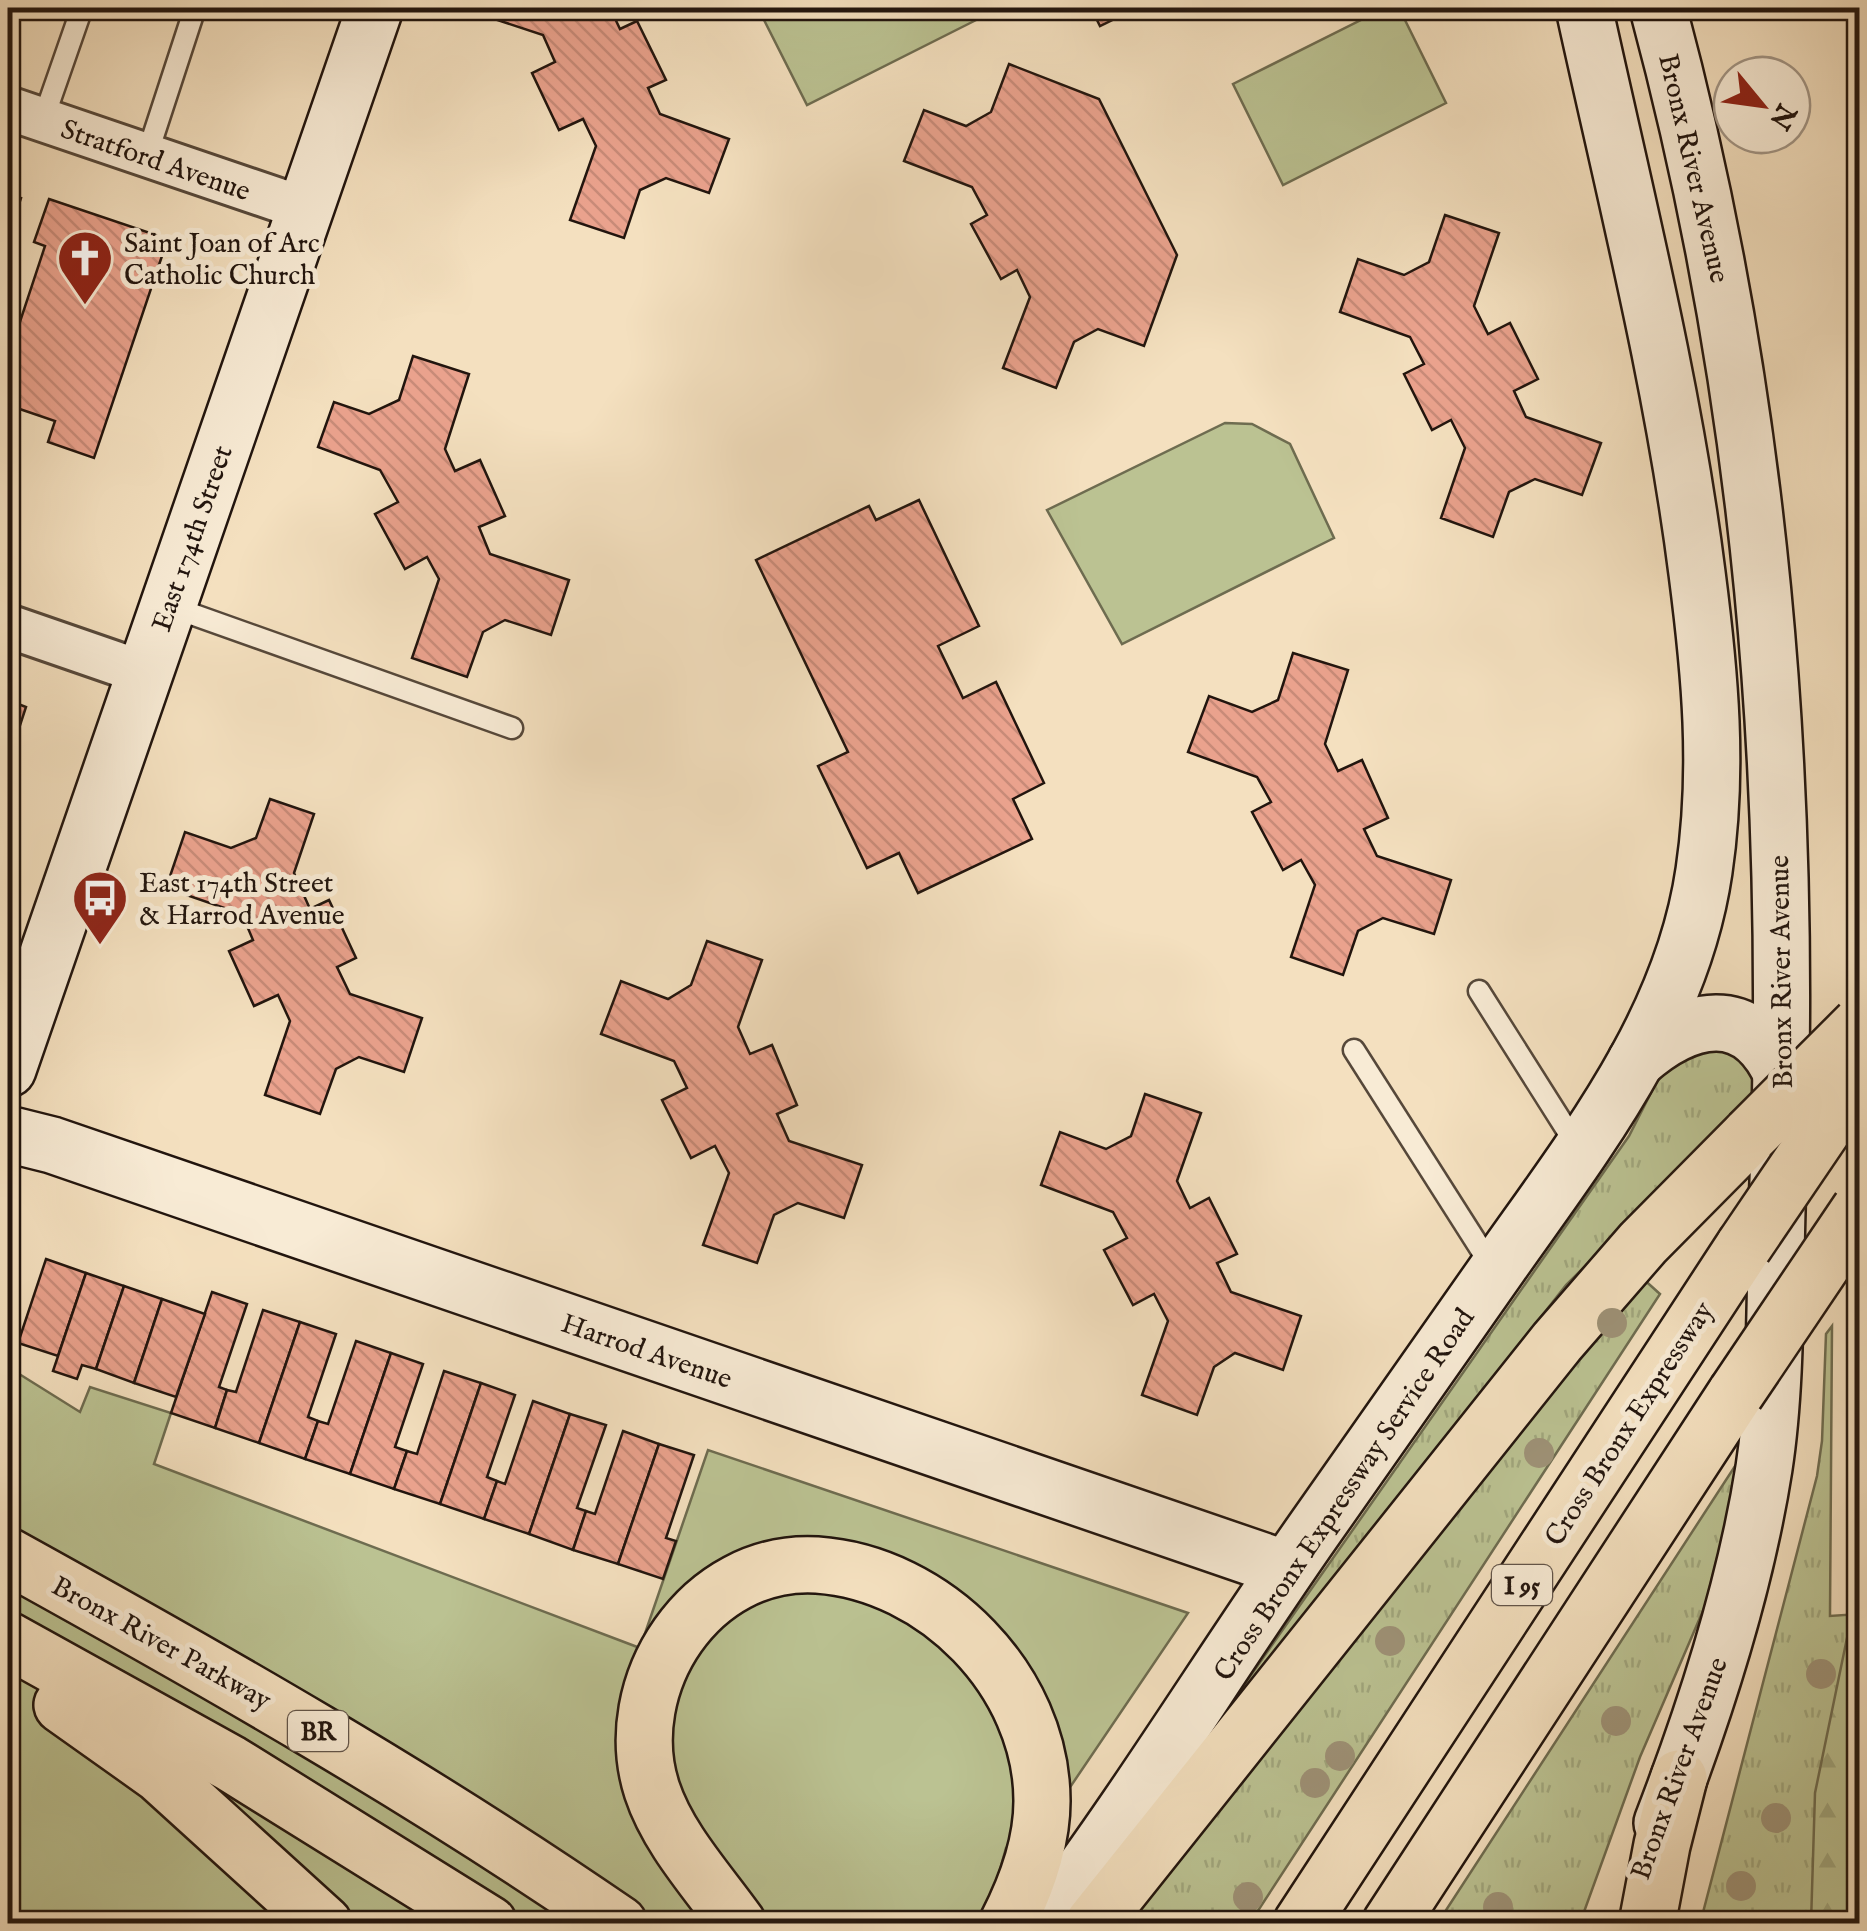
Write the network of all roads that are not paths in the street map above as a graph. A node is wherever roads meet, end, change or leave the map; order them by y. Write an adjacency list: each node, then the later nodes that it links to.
1 (82, 8): 6 (lane)
2 (196, 8): 7 (lane)
3 (375, 8): 8 (main road, East 174th Street)
4 (1584, 8): 16 (main road)
5 (1658, 8): 19 (main road, Bronx River Avenue)
6 (25, 114): 7 (street, Stratford Avenue)
7 (147, 155): 8 (street, Stratford Avenue)
8 (305, 210): 9 (main road, East 174th Street)
9 (168, 606): 11 (main road, East 174th Street); 12 (lane)
10 (8, 626): 11 (street)
11 (144, 673): 17 (main road, East 174th Street)
12 (512, 728)
13 (1479, 991): 21 (lane)
14 (1860, 1025): 35 (main road, bridge)
15 (1354, 1050): 23 (lane)
16 (1636, 1061): 19 (main road); 21 (main road, Cross Bronx Expressway Service Road)
17 (8, 1069)
18 (1860, 1074): 36 (main road, Cross Bronx Expressway / I 95, bridge)
19 (1782, 1075): 28 (main road, Bronx River Avenue)
20 (8, 1134): 25 (main road, Harrod Avenue)
21 (1580, 1151): 23 (main road, Cross Bronx Expressway Service Road)
22 (1860, 1209): 37 (main road, I 95, bridge)
23 (1495, 1272): 25 (main road, Cross Bronx Expressway Service Road)
24 (8, 1556): 31 (main road, Bronx River Parkway / BR)
25 (1286, 1570): 34 (main road, Cross Bronx Expressway Service Road)
26 (8, 1640): 30 (main road, BR)
27 (8, 1674): 29 (main road)
28 (1679, 1778): 38 (main road, Bronx River Avenue); 39 (main road)
29 (324, 1924)
30 (490, 1924)
31 (618, 1924)
32 (738, 1924): 33 (main road)
33 (1007, 1924)
34 (1044, 1924)
35 (1092, 1924)
36 (1301, 1924)
37 (1390, 1924)
38 (1622, 1924)
39 (1647, 1924)

